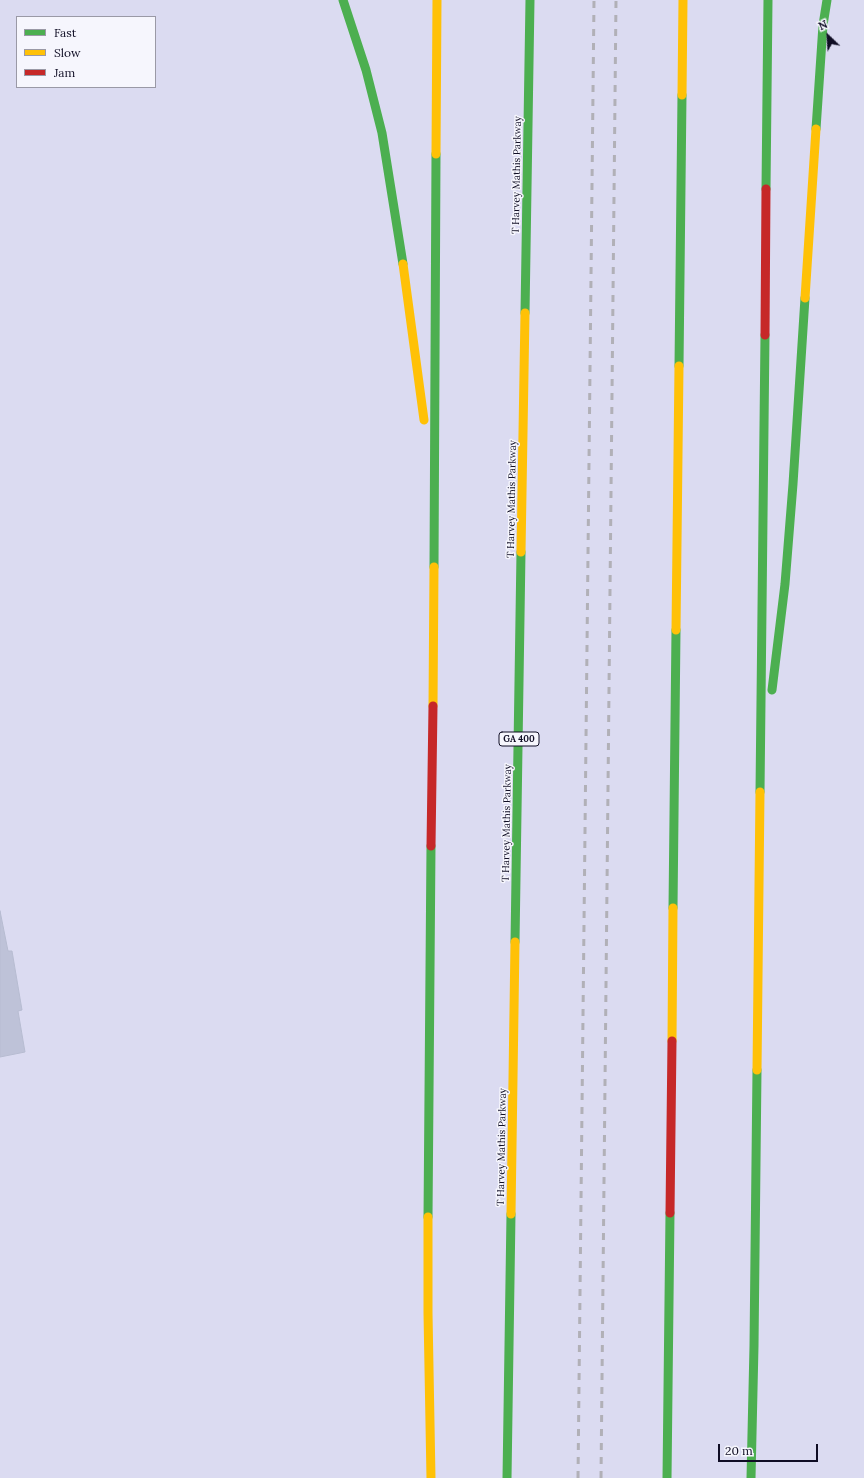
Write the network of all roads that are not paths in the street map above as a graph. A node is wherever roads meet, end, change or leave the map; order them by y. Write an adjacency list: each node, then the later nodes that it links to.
1 (343, 0): 7 (highway)
2 (437, 0): 7 (highway)
3 (530, 0): 10 (highway, T Harvey Mathis Parkway / GA 400)
4 (683, 0): 11 (highway)
5 (768, 0): 8 (highway)
6 (827, 0): 8 (highway)
7 (435, 501): 9 (highway)
8 (759, 801): 12 (highway)
9 (431, 1478)
10 (508, 1478)
11 (668, 1478)
12 (751, 1478)

